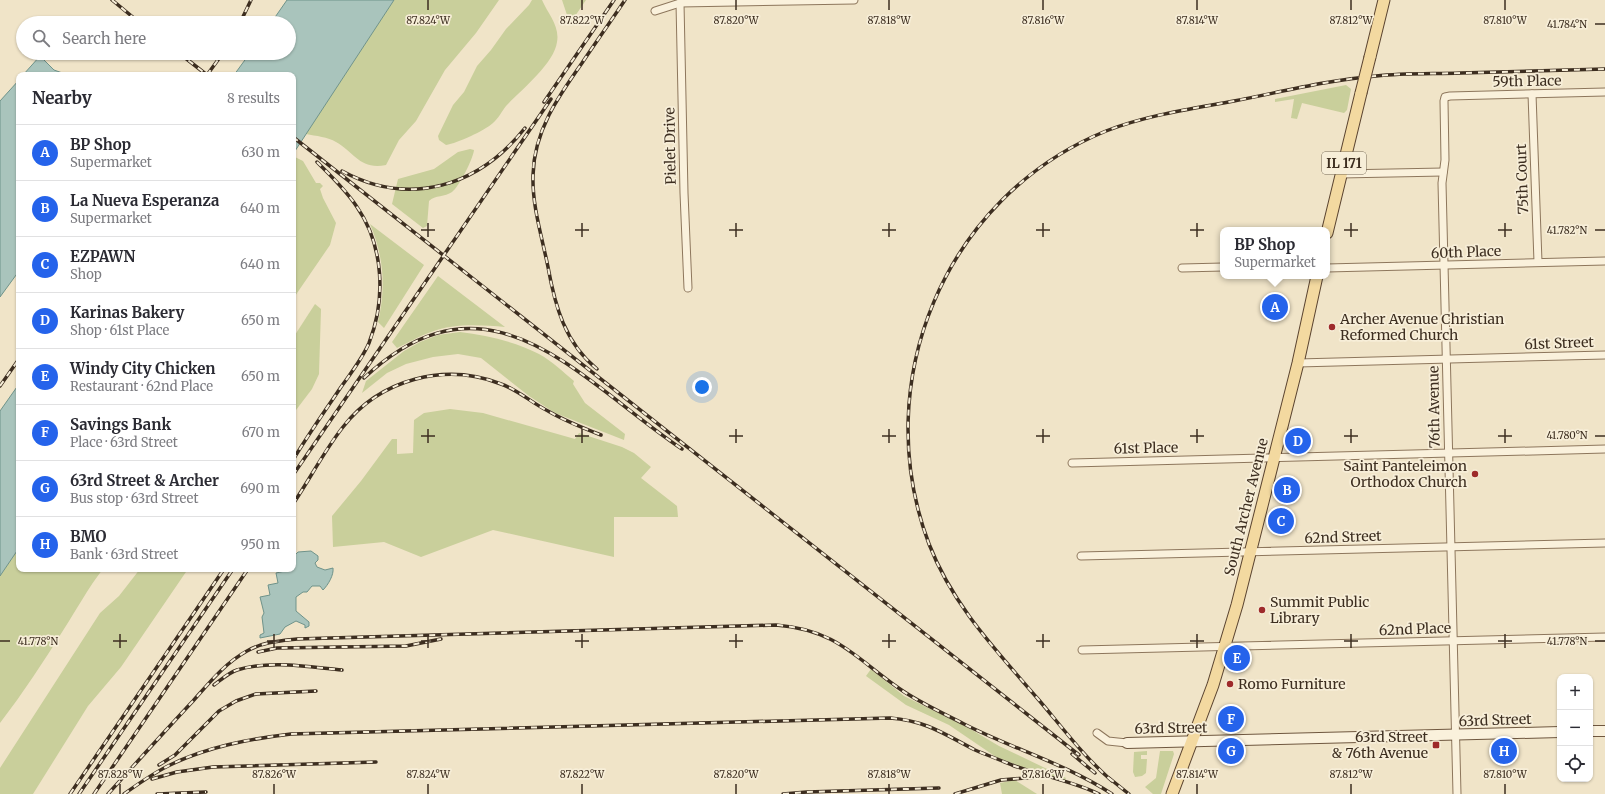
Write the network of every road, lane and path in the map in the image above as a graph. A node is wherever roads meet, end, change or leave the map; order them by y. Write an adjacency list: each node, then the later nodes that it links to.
1 (854, 0): 3 (street)
2 (1384, 0): 9 (main road, IL 171, bridge)
3 (680, 3): 4 (street); 18 (street, Pielet Drive)
4 (655, 11)
5 (1605, 92): 6 (street, 59th Place)
6 (1532, 94): 7 (street, 59th Place); 12 (street, 75th Court)
7 (1450, 96): 8 (street, 76th Avenue)
8 (1443, 172): 9 (street); 13 (street, 76th Avenue)
9 (1341, 174): 10 (main road, IL 171)
10 (1328, 227)
11 (1605, 261): 12 (street, 60th Place)
12 (1538, 262): 13 (street, 60th Place)
13 (1444, 266): 16 (street, 60th Place); 20 (street, 76th Avenue)
14 (1220, 267): 15 (street)
15 (1182, 268)
16 (1330, 268)
17 (1316, 279): 21 (main road, South Archer Avenue)
18 (688, 288)
19 (1605, 355): 20 (street, 61st Street)
20 (1446, 359): 21 (street, 61st Street); 23 (street, 76th Avenue)
21 (1298, 363): 24 (main road, South Archer Avenue)
22 (1605, 449): 23 (street, 61st Place)
23 (1448, 453): 24 (street, 61st Place); 27 (street, 76th Avenue)
24 (1273, 458): 25 (street, 61st Place); 28 (main road, South Archer Avenue)
25 (1072, 463)
26 (1605, 542): 27 (street, 62nd Street)
27 (1451, 547): 28 (street, 62nd Street); 31 (street, 76th Avenue)
28 (1251, 552): 29 (street, 62nd Street); 32 (main road, South Archer Avenue)
29 (1081, 556)
30 (1605, 637): 31 (street, 62nd Place)
31 (1453, 641): 32 (street, 62nd Place); 38 (street, 76th Avenue)
32 (1224, 647): 33 (street, 62nd Place); 39 (main road, South Archer Avenue)
33 (1082, 650)
34 (1593, 731): 35 (main road)
35 (1605, 731)
36 (1557, 732): 38 (main road, 63rd Street)
37 (1097, 733): 40 (street, 63rd Street)
38 (1455, 735): 39 (main road, 63rd Street); 42 (street, 76th Avenue)
39 (1192, 742): 40 (main road, 63rd Street); 41 (main road, South Archer Avenue)
40 (1127, 743)
41 (1172, 794)
42 (1457, 794)

